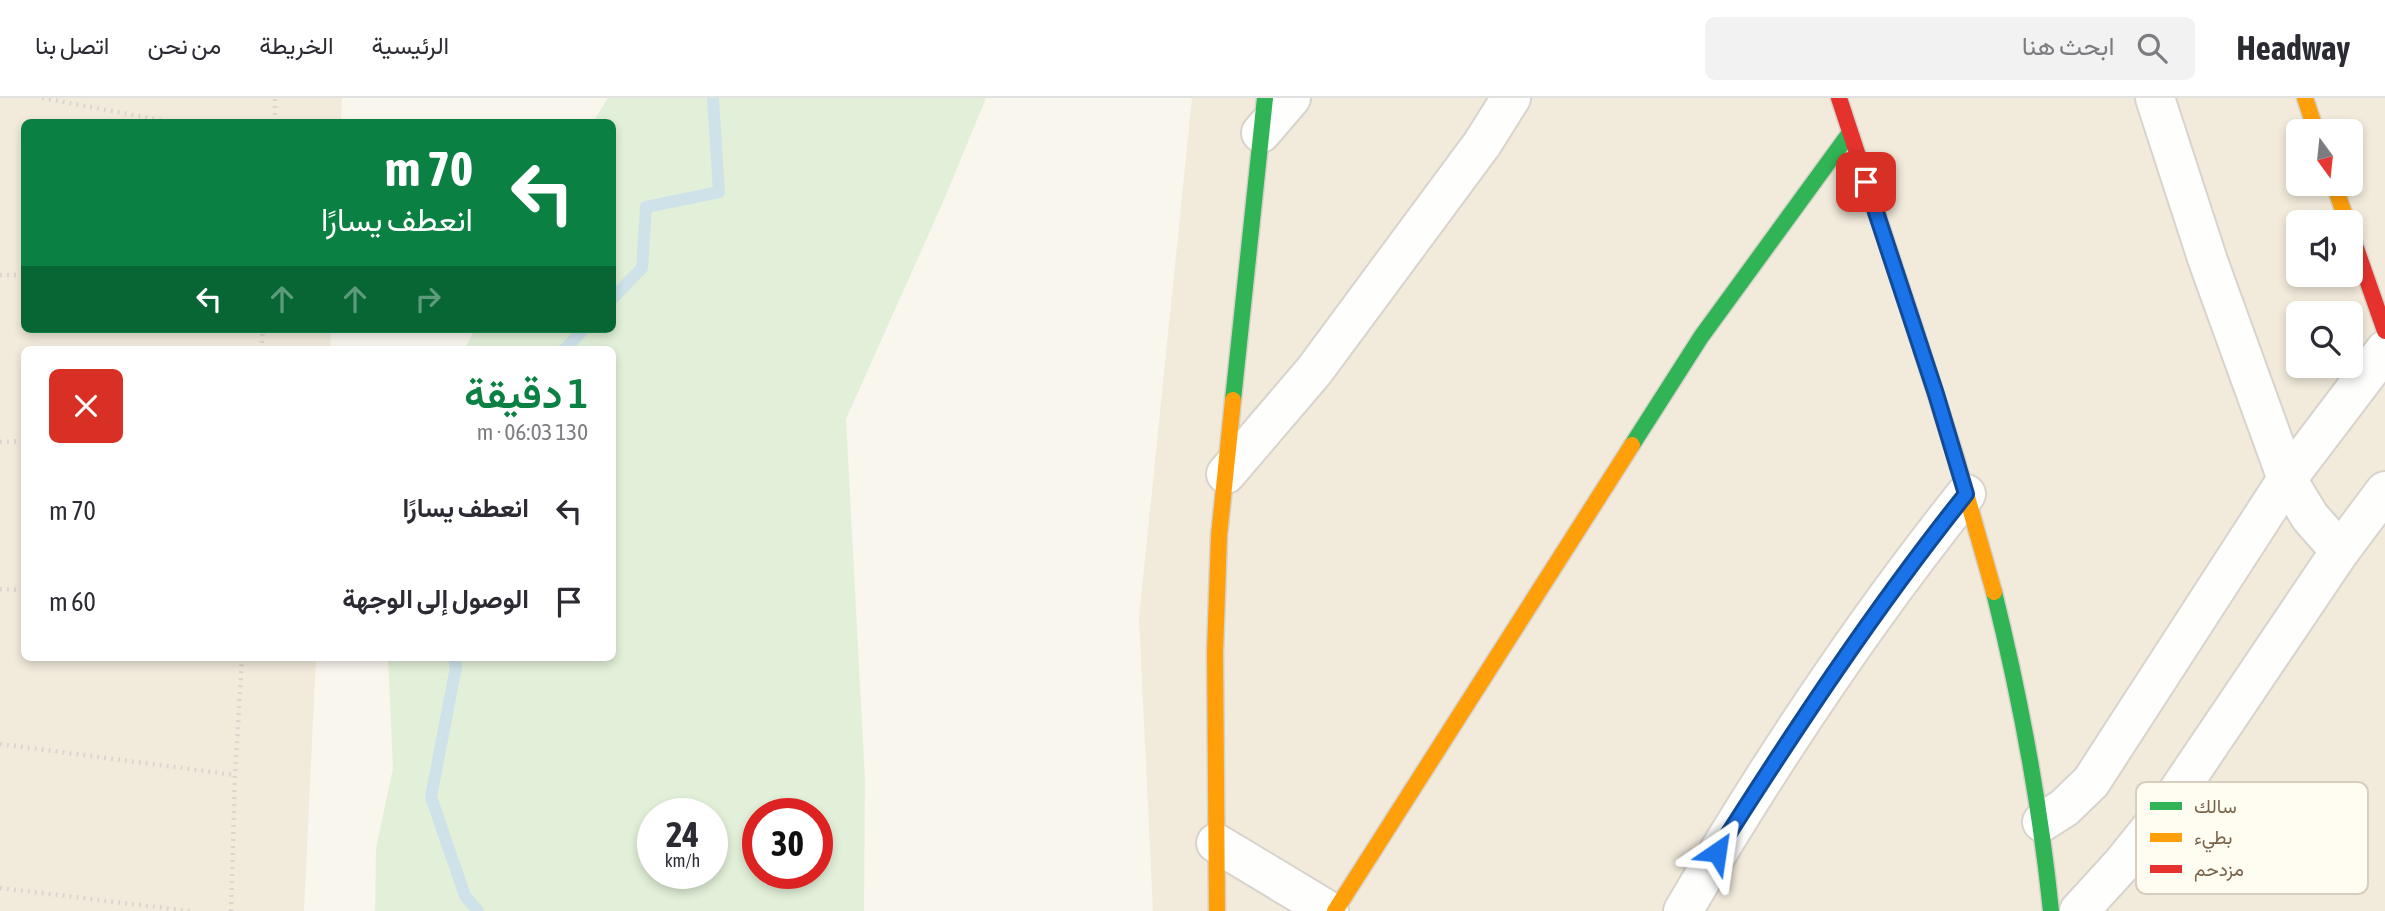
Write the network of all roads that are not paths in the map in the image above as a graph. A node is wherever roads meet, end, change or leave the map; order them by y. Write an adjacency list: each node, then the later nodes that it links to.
1 (1291, 98): 6 (street)
2 (1511, 98): 12 (street)
3 (1839, 98): 8 (street)
4 (2155, 98): 13 (street)
5 (2305, 98): 7 (street)
6 (1263, 116): 12 (street)
7 (2312, 119)
8 (1849, 134): 15 (street); 23 (street)
9 (2363, 268): 10 (street)
10 (2385, 331)
11 (2385, 351): 13 (street)
12 (1226, 474): 19 (street)
13 (2287, 479): 16 (street); 18 (street)
14 (2385, 491): 16 (street)
15 (1966, 494): 18 (street); 24 (street)
16 (2340, 551): 17 (street)
17 (2184, 782)
18 (2042, 822): 25 (street)
19 (1216, 843): 21 (street); 22 (street)
20 (2136, 847): 26 (street)
21 (1217, 911)
22 (1329, 911)
23 (1335, 911)
24 (1683, 911)
25 (2051, 911)
26 (2079, 911)

